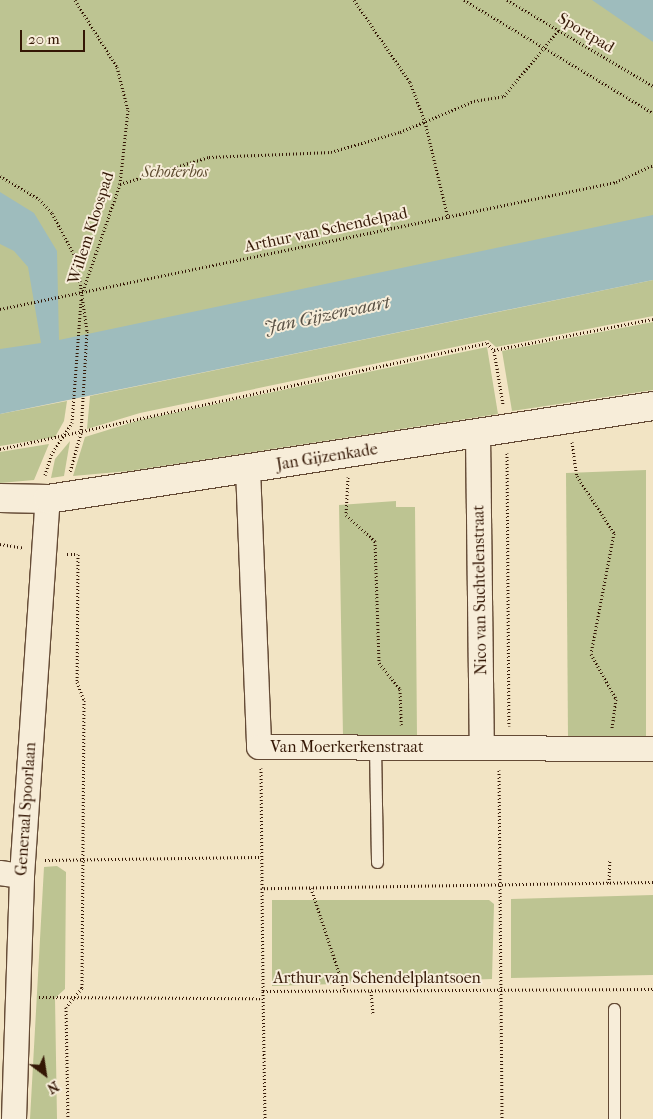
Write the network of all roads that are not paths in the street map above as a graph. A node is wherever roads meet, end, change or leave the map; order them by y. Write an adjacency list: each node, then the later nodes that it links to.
1 (653, 406): 2 (street, Jan Gijzenkade)
2 (478, 434): 3 (street, Jan Gijzenkade); 7 (street, Nico van Suchtelenstraat)
3 (248, 469): 5 (street, Jan Gijzenkade); 6 (street, Van Moerkerkenstraat)
4 (0, 498): 5 (street, Jan Gijzenkade)
5 (58, 498): 10 (street, Generaal Spoorlaan)
6 (375, 746): 7 (street, Van Moerkerkenstraat); 9 (lane)
7 (482, 746): 8 (street, Van Moerkerkenstraat)
8 (653, 748)
9 (378, 862)
10 (15, 870): 12 (street, Generaal Spoorlaan)
11 (614, 1009): 13 (lane)
12 (14, 1119)
13 (614, 1119)

